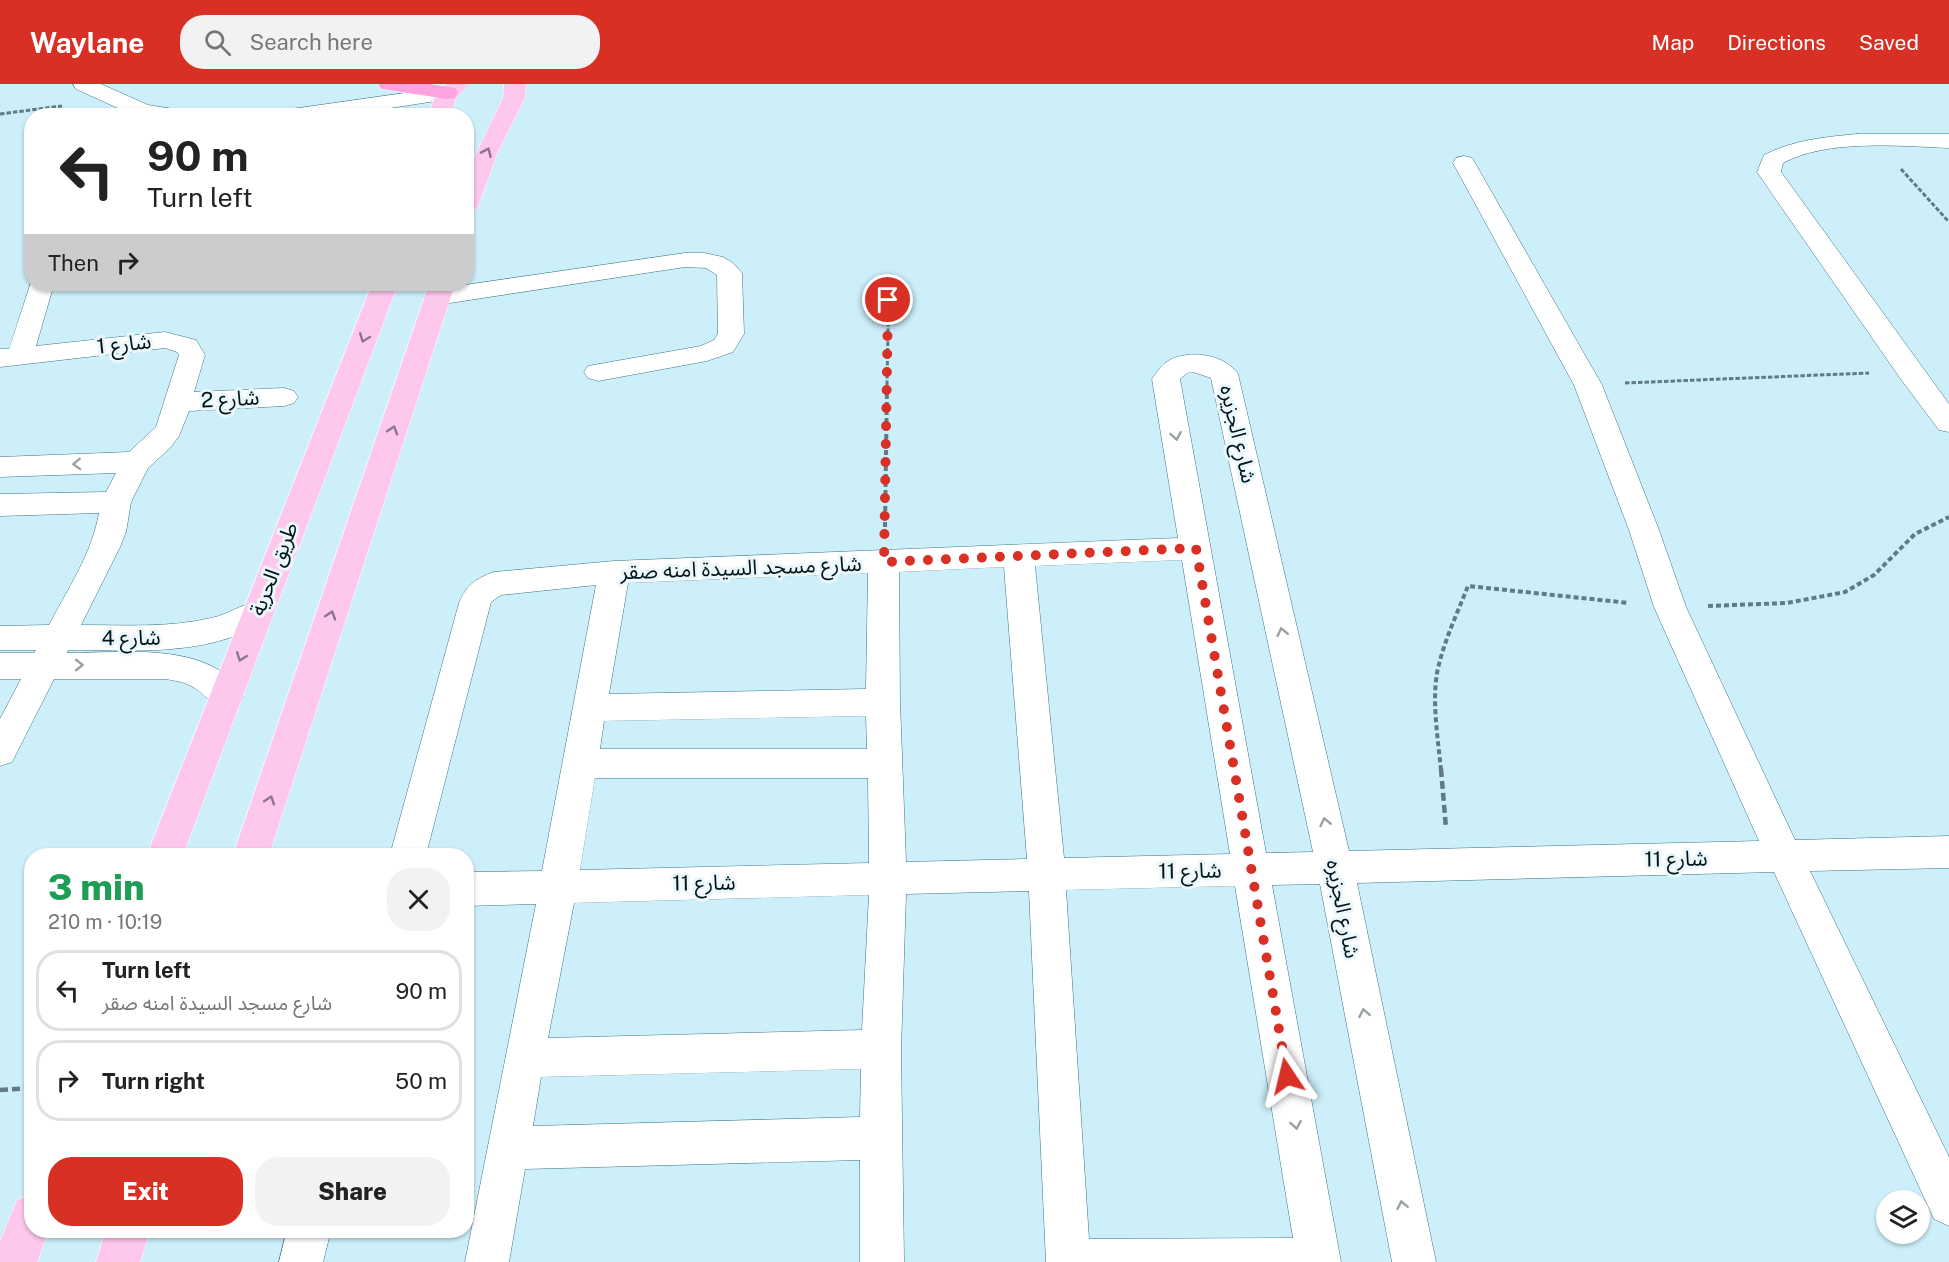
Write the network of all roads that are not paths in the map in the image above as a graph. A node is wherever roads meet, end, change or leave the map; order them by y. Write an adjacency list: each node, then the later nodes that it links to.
1 (84, 84): 7 (street)
2 (363, 84): 10 (street)
3 (389, 84): 6 (highway)
4 (471, 84): 6 (main road)
5 (515, 84): 15 (main road, one-way to 5)
6 (453, 89): 11 (street); 12 (main road)
7 (113, 99): 8 (street); 9 (street)
8 (102, 108)
9 (136, 108)
10 (337, 108)
11 (341, 108)
12 (441, 108)
13 (1949, 141): 24 (street)
14 (1464, 163): 47 (street)
15 (474, 186)
16 (474, 286): 21 (street)
17 (38, 291): 20 (street)
18 (382, 291): 33 (main road, طريق الحرية, one-way to 33)
19 (439, 291): 44 (main road, one-way to 19)
20 (10, 356): 23 (street, شارع 1)
21 (598, 372)
22 (284, 397): 23 (street, شارع 2)
23 (177, 402): 25 (street)
24 (1949, 423)
25 (136, 462): 26 (street, one-way to 26); 27 (street)
26 (0, 467)
27 (116, 502): 28 (street); 35 (street)
28 (0, 505)
29 (1196, 548): 30 (street, شارع مسجد السيدة امنه صقر); 48 (street, شارع الجزيره, one-way to 29); 49 (street, شارع الجزيره)
30 (1018, 557): 31 (street, شارع مسجد السيدة امنه صقر); 50 (street)
31 (884, 562): 32 (street, شارع مسجد السيدة امنه صقر); 38 (street)
32 (614, 572): 39 (street); 45 (street, شارع مسجد السيدة امنه صقر)
33 (257, 613): 35 (street, شارع 4); 37 (main road, طريق الحرية, one-way to 37)
34 (0, 638): 35 (street, شارع 4)
35 (51, 652): 36 (street, شارع 4); 37 (street, شارع 4, one-way to 37); 40 (street)
36 (0, 666)
37 (226, 696): 43 (main road, طريق الحرية)
38 (883, 702): 39 (street); 41 (street)
39 (589, 708): 42 (street)
40 (0, 752)
41 (885, 763): 42 (street); 51 (street)
42 (580, 764): 52 (street)
43 (168, 848)
44 (253, 848)
45 (410, 848)
46 (1949, 852): 47 (street, شارع 11)
47 (1785, 857): 48 (street, شارع 11); 58 (street)
48 (1335, 868): 49 (street, شارع 11); 69 (street, شارع الجزيره, one-way to 48)
49 (1252, 870): 50 (street, شارع 11); 62 (street, شارع الجزيره, one-way to 62)
50 (1047, 874): 51 (street, شارع 11); 68 (street)
51 (888, 879): 52 (street, شارع 11); 54 (street)
52 (558, 887): 53 (street, شارع 11); 55 (street)
53 (474, 889)
54 (881, 1049): 55 (street); 56 (street)
55 (524, 1058): 57 (street)
56 (883, 1138): 57 (street); 67 (street)
57 (508, 1148): 66 (street)
58 (1949, 1203)
59 (24, 1237): 63 (main road)
60 (126, 1238): 64 (main road)
61 (307, 1238): 65 (street)
62 (1319, 1261): 68 (street)
63 (15, 1262)
64 (118, 1262)
65 (301, 1262)
66 (487, 1262)
67 (882, 1262)
68 (1068, 1262)
69 (1414, 1262)

